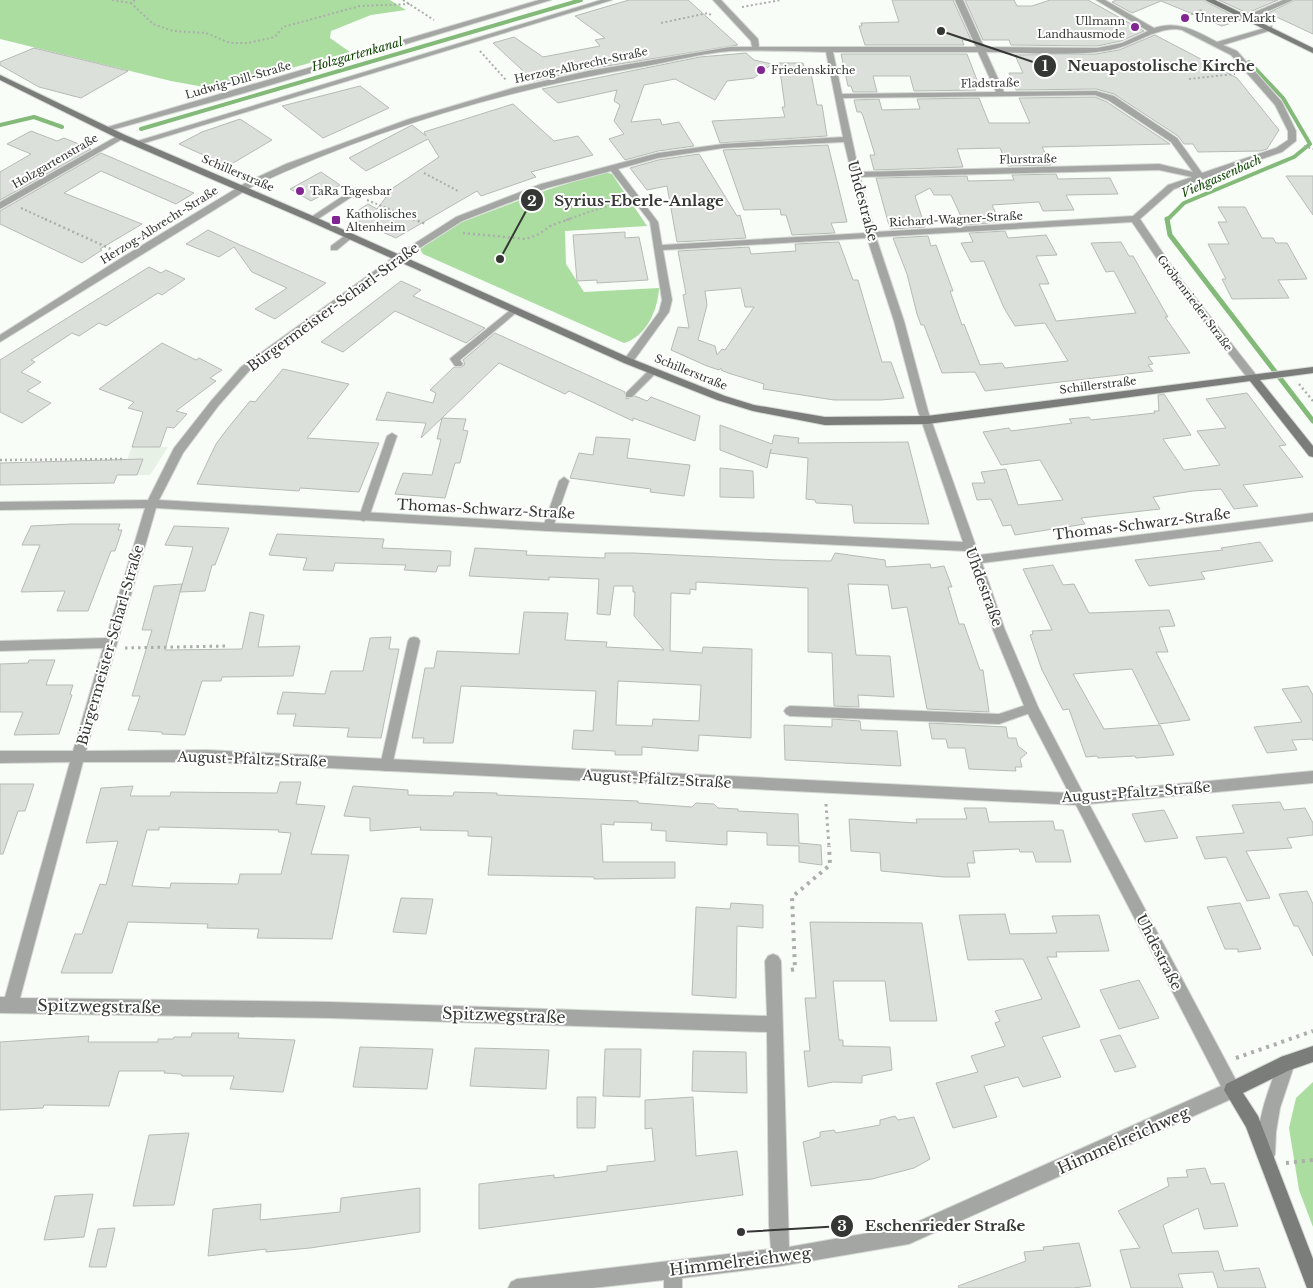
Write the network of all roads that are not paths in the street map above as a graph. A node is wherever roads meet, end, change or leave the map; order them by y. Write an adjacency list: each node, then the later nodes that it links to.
1 (547, 0): 19 (street, Ludwig-Dill-Straße)
2 (608, 0): 22 (street)
3 (717, 0): 12 (street)
4 (959, 0): 14 (street)
5 (1100, 0): 10 (street)
6 (1210, 0): 8 (street)
7 (1289, 0): 8 (street)
8 (1247, 17): 9 (street)
9 (1269, 28): 11 (street); 15 (street)
10 (1153, 30): 11 (street, Herzog-Albrecht-Straße); 14 (street, Herzog-Albrecht-Straße)
11 (1218, 44): 25 (street)
12 (756, 48): 13 (street, Herzog-Albrecht-Straße); 26 (street, Herzog-Albrecht-Straße)
13 (829, 49): 14 (street, Herzog-Albrecht-Straße); 18 (street, Uhdestraße)
14 (981, 50): 17 (street)
15 (1313, 51)
16 (0, 77): 19 (street)
17 (1001, 94): 18 (street, Fladstraße); 25 (street, Fladstraße)
18 (839, 96): 21 (street, Uhdestraße)
19 (105, 129): 20 (street, Schillerstraße)
20 (122, 138): 22 (street, Schillerstraße); 28 (street, Holzgartenstraße)
21 (847, 139): 23 (street, Bürgermeister-Scharl-Straße); 24 (street, Uhdestraße)
22 (135, 143): 26 (street, Schillerstraße)
23 (612, 166): 34 (street); 35 (street, Bürgermeister-Scharl-Straße)
24 (855, 175): 25 (street, Flurstraße); 31 (street, Uhdestraße)
25 (1200, 176): 30 (street)
26 (242, 188): 29 (street, Schillerstraße); 37 (street, Herzog-Albrecht-Straße)
27 (355, 192): 29 (lane)
28 (3, 204)
29 (312, 219): 32 (street, Schillerstraße)
30 (1135, 219): 31 (street, Richard-Wagner-Straße); 42 (street, Gröbenrieder Straße)
31 (871, 235): 34 (street, Richard-Wagner-Straße); 44 (street, Uhdestraße)
32 (350, 236): 33 (lane); 35 (street, Schillerstraße)
33 (334, 248)
34 (658, 248): 38 (street)
35 (398, 258): 36 (street, Schillerstraße); 48 (street, Bürgermeister-Scharl-Straße)
36 (514, 310): 38 (street, Schillerstraße); 39 (lane)
37 (0, 339)
38 (628, 361): 41 (street, Schillerstraße)
39 (458, 364)
40 (1313, 370): 42 (street, Schillerstraße)
41 (653, 371): 43 (lane); 44 (street, Schillerstraße)
42 (1253, 378): 44 (street, Schillerstraße); 46 (street, Gröbenrieder Straße)
43 (629, 395)
44 (927, 420): 53 (street, Uhdestraße)
45 (392, 436): 50 (lane)
46 (1313, 453)
47 (564, 481): 52 (lane)
48 (152, 504): 49 (street, Thomas-Schwarz-Straße); 50 (street, Thomas-Schwarz-Straße); 56 (street, Bürgermeister-Scharl-Straße)
49 (0, 506)
50 (364, 517): 52 (street, Thomas-Schwarz-Straße)
51 (1313, 517): 53 (street, Thomas-Schwarz-Straße)
52 (548, 527): 53 (street, Thomas-Schwarz-Straße)
53 (972, 553): 57 (street, Uhdestraße)
54 (414, 641): 61 (lane)
55 (0, 646): 56 (street)
56 (111, 646): 59 (street, Bürgermeister-Scharl-Straße)
57 (1032, 708): 58 (lane); 63 (street, Uhdestraße)
58 (790, 710)
59 (78, 755): 60 (street, August-Pfaltz-Straße); 61 (street, August-Pfaltz-Straße); 65 (street, Bürgermeister-Scharl-Straße)
60 (0, 757)
61 (386, 766): 63 (street, August-Pfaltz-Straße)
62 (1313, 777): 63 (street, August-Pfaltz-Straße)
63 (1080, 798): 69 (street, Uhdestraße)
64 (774, 968): 66 (street)
65 (6, 1004): 66 (street, Spitzwegstraße)
66 (775, 1024): 71 (street)
67 (1313, 1054): 68 (street)
68 (1287, 1062): 69 (street); 70 (street)
69 (1232, 1090): 70 (street); 71 (street, Himmelreichweg)
70 (1269, 1164): 73 (street)
71 (782, 1257): 72 (street, Himmelreichweg)
72 (673, 1270): 74 (street, Himmelreichweg); 75 (street)
73 (1313, 1282)
74 (517, 1288)
75 (673, 1288)

